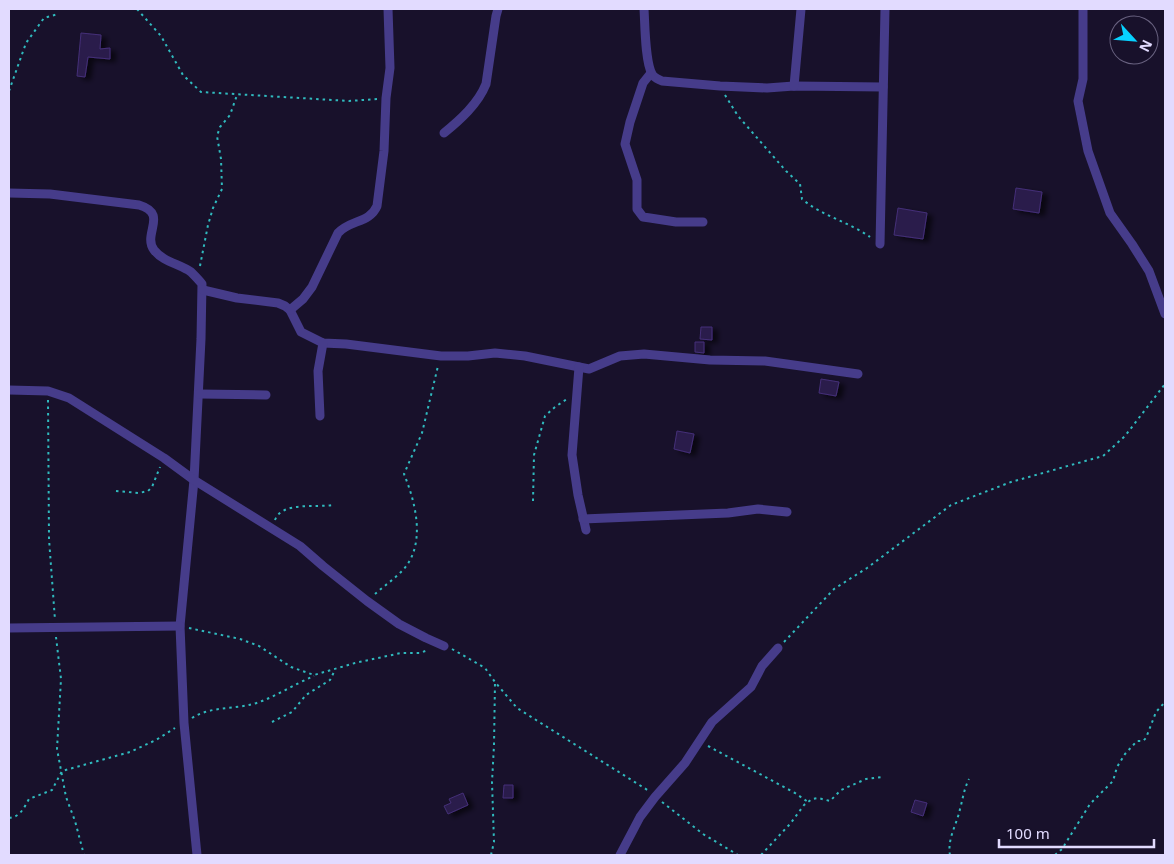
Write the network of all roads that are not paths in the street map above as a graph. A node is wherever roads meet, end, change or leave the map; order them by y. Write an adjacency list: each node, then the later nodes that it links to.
1 (388, 9): 15 (street)
2 (498, 9): 10 (street)
3 (644, 9): 7 (street)
4 (801, 9): 8 (street)
5 (886, 9): 9 (street)
6 (1083, 9): 16 (street)
7 (651, 73): 8 (street); 12 (street)
8 (794, 86): 9 (street)
9 (883, 87): 13 (street)
10 (444, 133)
11 (9, 193): 14 (street)
12 (703, 222)
13 (880, 244)
14 (203, 290): 15 (street); 21 (street)
15 (290, 310): 17 (street)
16 (1165, 314)
17 (323, 343): 18 (street); 23 (street)
18 (579, 367): 19 (street); 26 (street)
19 (858, 374)
20 (9, 390): 24 (street)
21 (199, 394): 22 (street); 24 (street)
22 (266, 395)
23 (320, 416)
24 (194, 480): 28 (street); 30 (street)
25 (787, 512): 26 (street)
26 (583, 519): 27 (street)
27 (586, 530)
28 (180, 626): 29 (street); 32 (street)
29 (9, 628)
30 (444, 646)
31 (778, 648): 33 (street)
32 (197, 855)
33 (620, 855)

